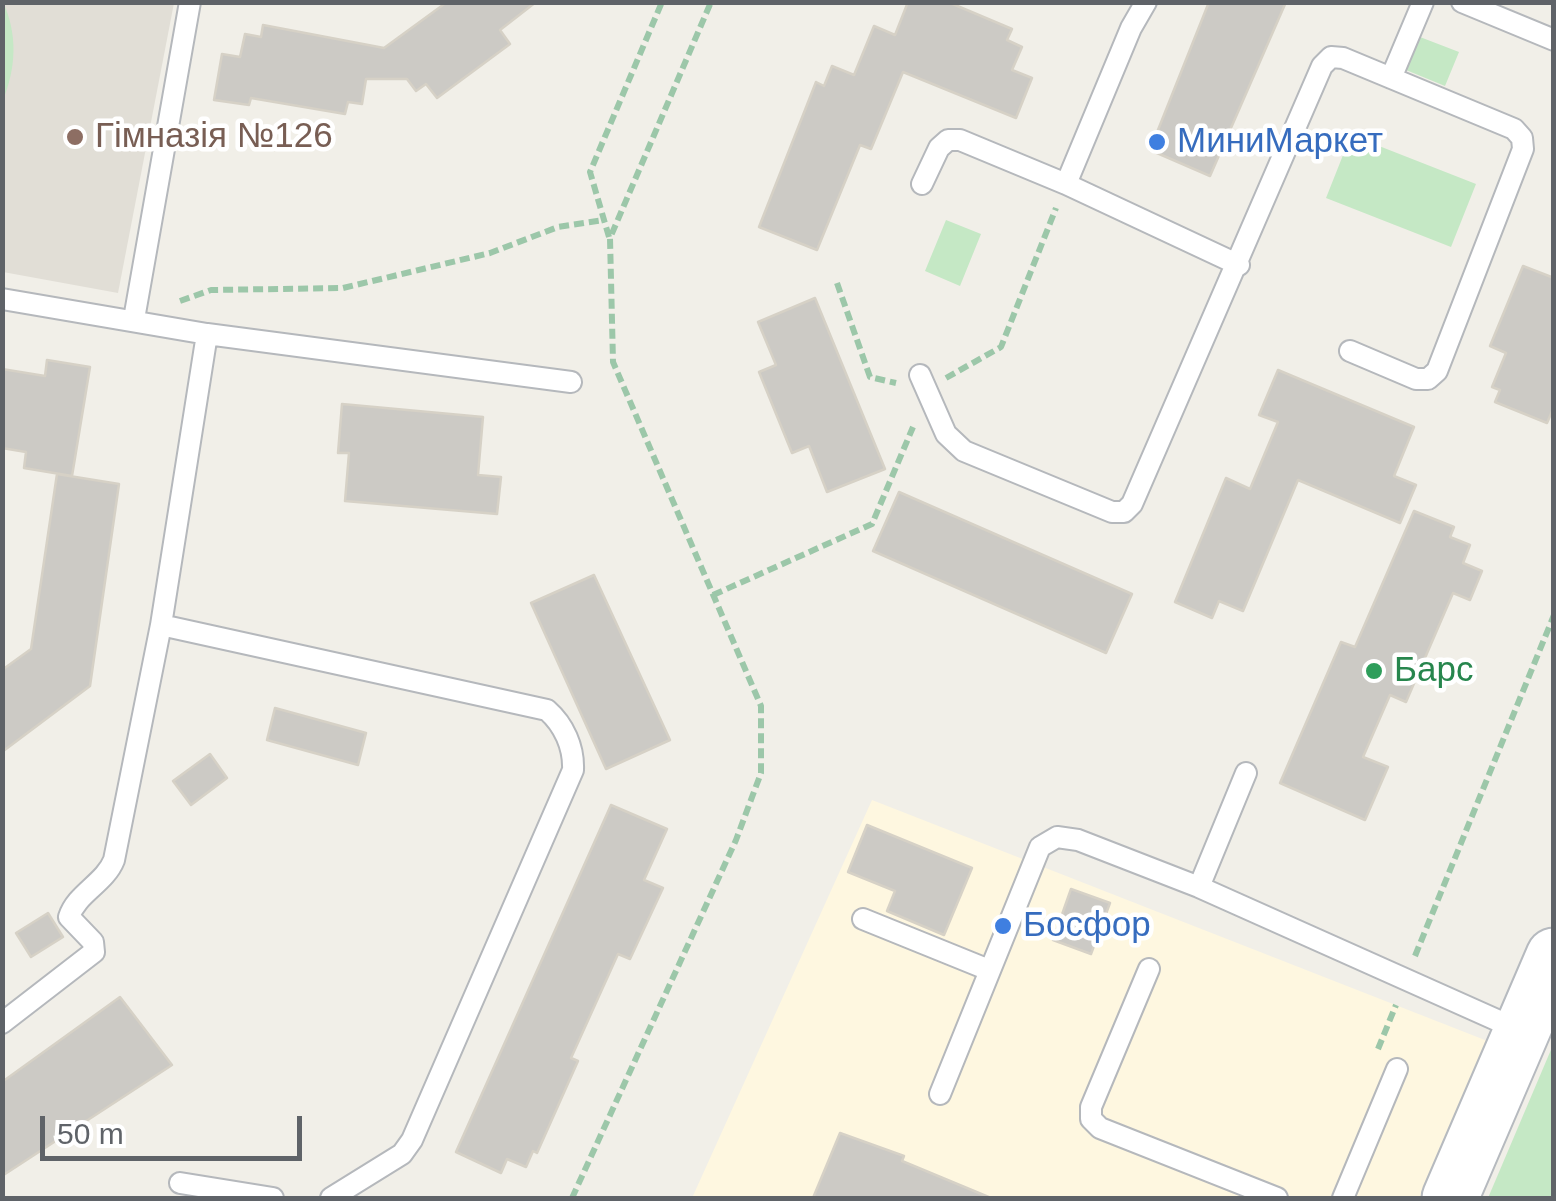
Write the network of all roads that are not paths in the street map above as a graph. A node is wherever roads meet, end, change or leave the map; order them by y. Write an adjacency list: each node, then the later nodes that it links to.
1 (190, 2): 11 (lane)
2 (1146, 2): 8 (lane)
3 (1423, 2): 6 (lane)
4 (1462, 2): 5 (lane)
5 (1554, 40)
6 (1392, 78): 9 (lane); 13 (lane)
7 (922, 184): 8 (lane)
8 (1066, 184): 9 (lane)
9 (1239, 265): 15 (lane)
10 (2, 299): 11 (lane)
11 (144, 321): 12 (lane)
12 (207, 334): 14 (lane); 16 (lane)
13 (1350, 352)
14 (571, 382)
15 (924, 382)
16 (161, 625): 23 (lane); 29 (lane)
17 (1246, 773): 18 (lane)
18 (1199, 887): 22 (lane); 24 (lane)
19 (862, 919): 22 (lane)
20 (1554, 956): 24 (street)
21 (1149, 969): 30 (lane)
22 (989, 970): 26 (lane)
23 (2, 1022)
24 (1522, 1031): 32 (street)
25 (1397, 1069): 31 (lane)
26 (940, 1094)
27 (180, 1183): 28 (lane)
28 (273, 1198)
29 (332, 1198)
30 (1277, 1198)
31 (1343, 1198)
32 (1450, 1198)

